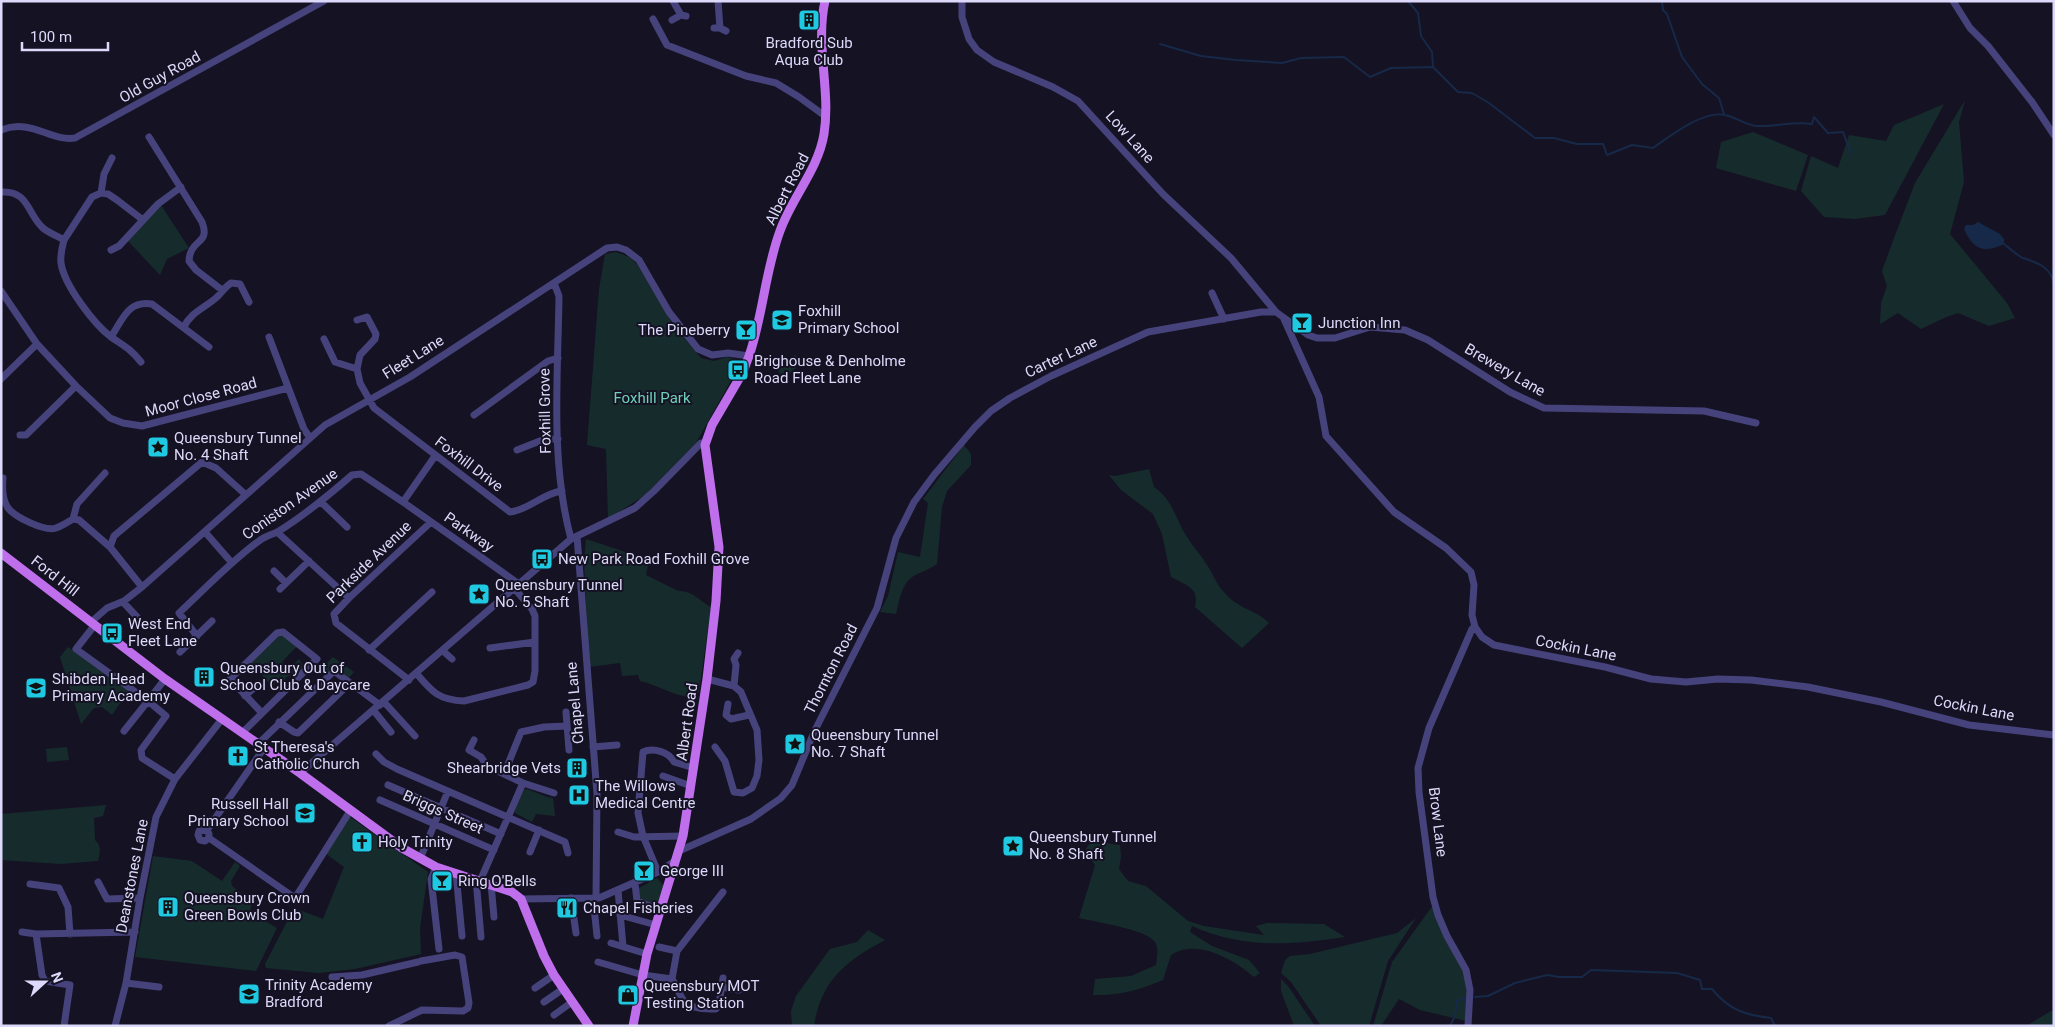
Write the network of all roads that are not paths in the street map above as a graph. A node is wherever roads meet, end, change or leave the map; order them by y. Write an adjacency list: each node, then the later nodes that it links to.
1 (324, 1): 11 (street, Old Guy Road)
2 (673, 1): 8 (street)
3 (718, 1): 9 (street)
4 (962, 1): 26 (street, Low Lane)
5 (1953, 1): 12 (street)
6 (824, 2): 10 (main road, Albert Road)
7 (653, 19): 10 (street)
8 (672, 20)
9 (720, 29)
10 (825, 116): 36 (main road, Albert Road)
11 (1, 130)
12 (2054, 136)
13 (149, 137): 15 (street)
14 (112, 158): 17 (street)
15 (181, 187): 18 (street); 22 (street)
16 (1, 192): 19 (street)
17 (100, 193): 18 (street); 19 (street)
18 (143, 220): 20 (street)
19 (64, 240): 31 (street)
20 (111, 250)
21 (554, 283): 36 (street, Fleet Lane); 37 (street, Foxhill Grove); 43 (street, Fleet Lane)
22 (222, 290): 25 (street); 30 (street)
23 (1, 291): 34 (street, Moor Close Road)
24 (1212, 293): 27 (street)
25 (249, 302)
26 (1276, 312): 27 (street, Carter Lane); 28 (street)
27 (1224, 319): 60 (street, Carter Lane)
28 (1284, 319): 45 (street, Brewery Lane); 80 (street)
29 (357, 320): 39 (street)
30 (184, 327): 31 (street); 35 (street)
31 (111, 336): 38 (street)
32 (269, 337): 42 (street)
33 (324, 339): 39 (street)
34 (37, 344): 40 (street); 41 (street, Moor Close Road)
35 (209, 347)
36 (749, 356): 49 (main road, Albert Road)
37 (558, 358): 44 (street); 48 (street, Foxhill Grove)
38 (141, 362)
39 (357, 370): 43 (street)
40 (1, 379)
41 (76, 386): 42 (street, Moor Close Road); 46 (street)
42 (288, 388): 47 (street)
43 (368, 400): 47 (street, Fleet Lane); 51 (street, Foxhill Drive)
44 (474, 415)
45 (1756, 423)
46 (20, 435)
47 (310, 438): 55 (street, Fleet Lane)
48 (558, 439): 50 (street); 54 (street, Foxhill Grove)
49 (705, 445): 64 (street); 91 (main road, Albert Road)
50 (517, 450)
51 (435, 456): 54 (street, Foxhill Drive); 57 (street)
52 (104, 473): 58 (street)
53 (3, 478): 58 (street)
54 (562, 491): 64 (street, Foxhill Grove)
55 (246, 495): 62 (street, Fleet Lane); 65 (street)
56 (321, 502): 57 (street, Coniston Avenue); 61 (street); 63 (street, Coniston Avenue)
57 (403, 502): 59 (street, Parkway)
58 (73, 519): 65 (street)
59 (431, 522): 71 (street, Parkway); 75 (street, Parkside Avenue)
60 (903, 522): 140 (street, Thornton Road)
61 (347, 527)
62 (205, 532): 68 (street); 72 (street, Fleet Lane)
63 (277, 532): 67 (street); 68 (street, Coniston Avenue)
64 (574, 538): 71 (street); 115 (street, Chapel Lane)
65 (110, 547): 72 (street)
66 (1, 552): 79 (main road, Ford Hill)
67 (309, 562): 70 (street); 75 (street)
68 (232, 563): 81 (street, Coniston Avenue)
69 (274, 571): 70 (street)
70 (286, 583): 73 (street)
71 (517, 586): 83 (street, Parkway); 85 (street)
72 (142, 587): 76 (street, Fleet Lane)
73 (280, 589)
74 (432, 592): 84 (street)
75 (349, 598): 84 (street, Parkside Avenue)
76 (123, 602): 77 (street); 79 (street, Fleet Lane)
77 (137, 617)
78 (212, 621): 81 (street)
79 (92, 624): 90 (main road, Ford Hill); 97 (street, Fleet Lane)
80 (1475, 627): 110 (street, Cockin Lane); 197 (street, Brow Lane)
81 (197, 636): 86 (street)
82 (496, 638): 83 (street)
83 (535, 642): 89 (street, Parkway)
84 (369, 650): 92 (street, Parkside Avenue)
85 (443, 651): 88 (street); 89 (street)
86 (180, 652)
87 (738, 652): 95 (street)
88 (452, 659)
89 (417, 674): 92 (street)
90 (165, 679): 97 (street); 104 (main road, Ford Hill)
91 (707, 679): 95 (street); 119 (main road, Albert Road)
92 (409, 680): 98 (street)
93 (350, 683): 98 (street); 105 (street); 105 (street)
94 (256, 686): 96 (street)
95 (734, 686): 103 (street)
96 (246, 696): 101 (street); 101 (street)
97 (148, 701): 107 (street); 123 (street)
98 (382, 704): 100 (street); 111 (street)
99 (728, 704): 103 (street)
100 (374, 711): 108 (street); 120 (street)
101 (261, 712): 109 (street)
102 (566, 712): 106 (street)
103 (749, 714): 116 (street)
104 (222, 719): 109 (main road, Ford Hill); 123 (street, Deanstones Lane)
105 (279, 722): 114 (street)
106 (567, 726): 117 (street); 121 (street)
107 (124, 732)
108 (391, 732)
109 (242, 733): 114 (main road, Ford Hill)
110 (2054, 735)
111 (415, 736)
112 (474, 740): 121 (street)
113 (616, 745): 115 (street)
114 (261, 746): 120 (main road, Ford Hill); 131 (street)
115 (593, 747): 157 (street, Chapel Lane)
116 (715, 747)
117 (569, 750)
118 (376, 754): 127 (street)
119 (694, 768): 126 (main road, Albert Road); 137 (street)
120 (300, 774): 131 (main road, Ford Hill)
121 (504, 774): 124 (street)
122 (663, 776): 126 (street)
123 (175, 779): 155 (street, Deanstones Lane)
124 (523, 783): 128 (street); 132 (street)
125 (388, 785): 130 (street)
126 (691, 786): 138 (main road, Albert Road)
127 (448, 792): 130 (street); 132 (street)
128 (554, 794)
129 (380, 800): 133 (street, Briggs Street)
130 (441, 808): 133 (street); 136 (street)
131 (350, 811): 143 (main road, Ford Hill)
132 (509, 817): 134 (street); 136 (street)
133 (434, 824): 139 (street, Briggs Street); 143 (street)
134 (539, 830): 141 (street); 142 (street)
135 (618, 832): 137 (street)
136 (501, 834): 139 (street)
137 (643, 836): 138 (street); 146 (street)
138 (683, 836): 140 (main road, Albert Road)
139 (494, 850): 148 (street)
140 (678, 851): 144 (main road, Albert Road)
141 (530, 852)
142 (568, 853)
143 (420, 859): 145 (main road, Ford Hill)
144 (675, 861): 146 (street); 159 (main road, Albert Road)
145 (436, 867): 147 (main road, Ford Hill); 174 (street)
146 (658, 872): 150 (street)
147 (456, 873): 148 (main road, Ford Hill); 168 (street)
148 (478, 880): 152 (main road, Ford Hill); 169 (street)
149 (98, 882): 155 (street)
150 (635, 883): 153 (street); 159 (street)
151 (30, 884): 166 (street)
152 (491, 884): 158 (main road, Ford Hill); 161 (street)
153 (618, 890): 157 (street); 160 (street)
154 (723, 892): 175 (street)
155 (140, 898): 164 (street, Deanstones Lane)
156 (571, 898): 157 (street); 158 (street); 167 (street)
157 (595, 898): 170 (street, Chapel Lane)
158 (521, 899): 178 (main road)
159 (660, 910): 162 (main road, Albert Road)
160 (620, 914): 162 (street); 172 (street)
161 (494, 917)
162 (656, 924): 176 (main road, Albert Road)
163 (22, 932): 165 (street)
164 (135, 932): 166 (street); 183 (street, Deanstones Lane)
165 (36, 934): 166 (street); 192 (street)
166 (70, 934)
167 (576, 934)
168 (462, 936)
169 (481, 936)
170 (597, 936)
171 (611, 943): 172 (street)
172 (623, 946): 176 (street)
173 (658, 947): 175 (street)
174 (440, 949)
175 (677, 951): 182 (street)
176 (647, 954): 179 (main road, Albert Road)
177 (598, 962): 179 (street)
178 (554, 975): 186 (street); 187 (main road)
179 (643, 975): 182 (street); 196 (main road, Albert Road)
180 (332, 977): 194 (street)
181 (723, 978): 184 (street)
182 (672, 980): 184 (street)
183 (126, 983): 185 (street); 193 (street, Deanstones Lane)
184 (722, 987): 188 (street)
185 (159, 988)
186 (535, 988)
187 (563, 989): 189 (street); 190 (main road)
188 (739, 990)
189 (544, 1002)
190 (572, 1002): 191 (street); 195 (main road)
191 (554, 1015)
192 (64, 1026)
193 (115, 1026)
194 (389, 1026)
195 (588, 1026)
196 (633, 1026)
197 (1468, 1026)

